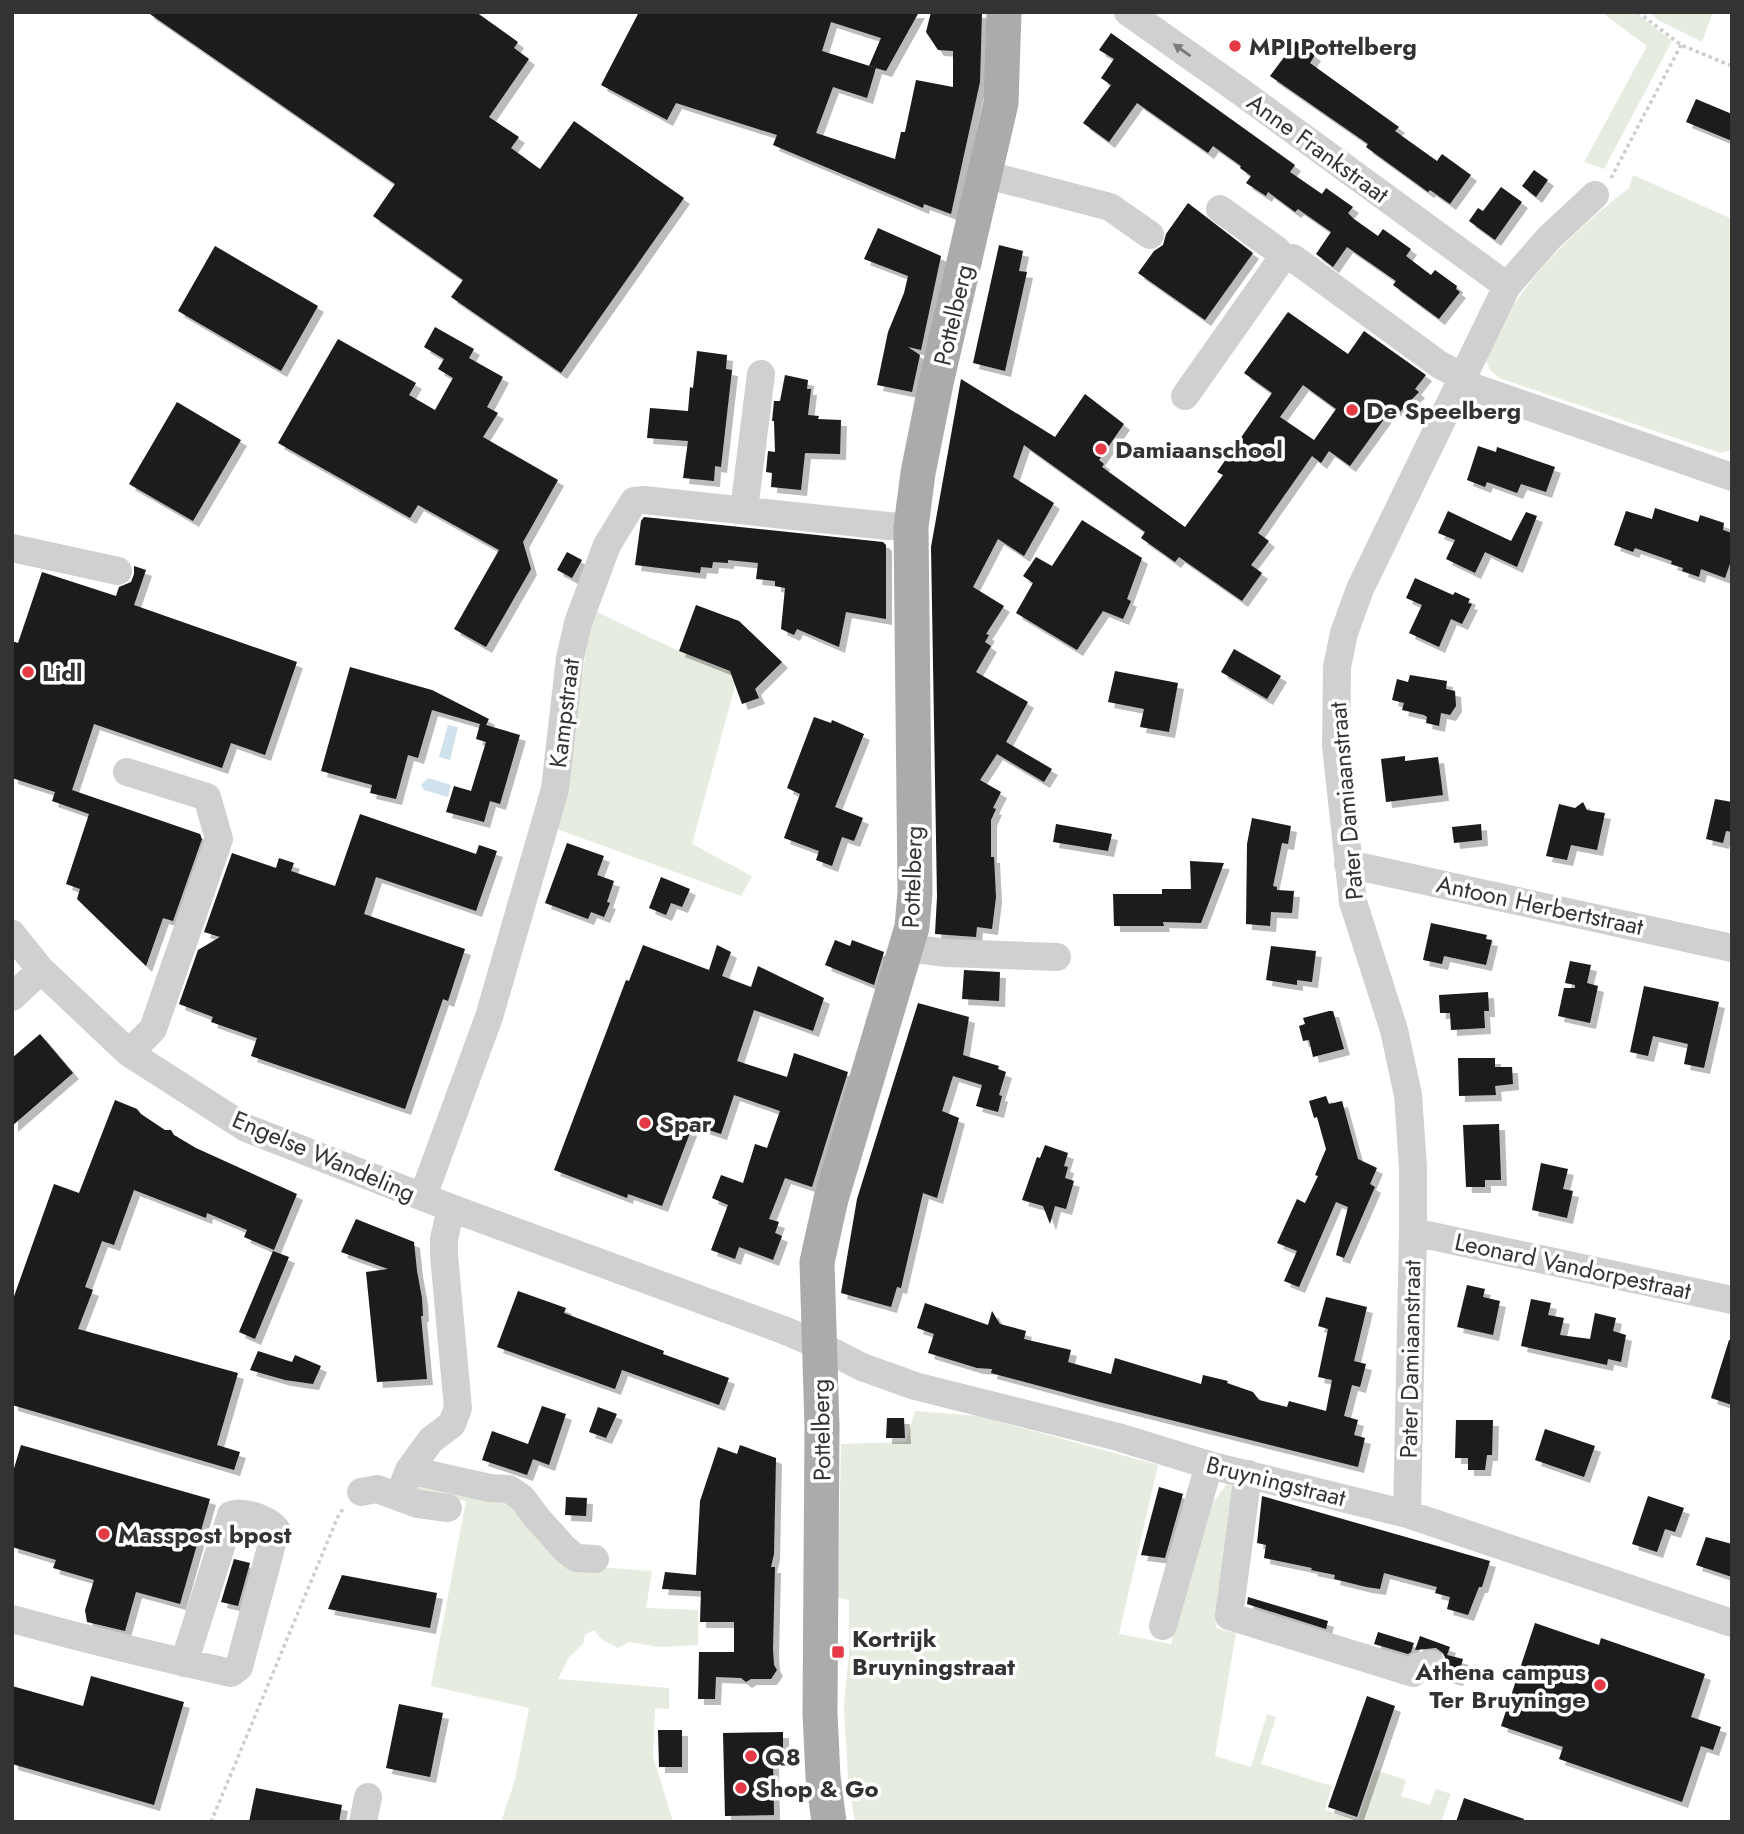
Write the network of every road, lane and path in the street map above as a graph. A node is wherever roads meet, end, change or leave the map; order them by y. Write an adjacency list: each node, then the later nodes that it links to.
1 (1004, 12): 6 (main road, Pottelberg)
2 (1128, 12): 11 (street, Anne Frankstraat, one-way to 2)
3 (1638, 12): 4 (path)
4 (1681, 45): 5 (path); 7 (path)
5 (1732, 66)
6 (984, 174): 9 (street); 17 (main road, Pottelberg)
7 (1595, 195): 11 (street, Pater Damiaanstraat)
8 (1220, 209): 10 (street)
9 (1150, 235)
10 (1282, 260): 13 (street); 14 (street)
11 (1507, 286): 13 (street, Pater Damiaanstraat)
12 (761, 374): 16 (street)
13 (1462, 380): 15 (street); 21 (street, Pater Damiaanstraat)
14 (1185, 396)
15 (1732, 477)
16 (744, 510): 17 (street, Kampstraat); 29 (street, Kampstraat)
17 (911, 527): 24 (main road, Pottelberg)
18 (12, 548): 19 (street)
19 (118, 571)
20 (127, 772): 28 (street)
21 (1348, 864): 23 (street, Antoon Herbertstraat); 31 (street, Pater Damiaanstraat)
22 (12, 934): 26 (street, Engelse Wandeling)
23 (1732, 947)
24 (907, 948): 25 (street); 33 (main road, Pottelberg)
25 (1056, 957)
26 (41, 970): 27 (street); 28 (street, Engelse Wandeling)
27 (12, 997)
28 (129, 1054): 29 (street, Engelse Wandeling)
29 (423, 1196): 30 (street, Engelse Wandeling)
30 (450, 1208): 33 (street, Engelse Wandeling); 36 (street)
31 (1413, 1232): 32 (street, Leonard Vandorpestraat); 39 (street, Pater Damiaanstraat)
32 (1732, 1300)
33 (819, 1345): 34 (street, Bruyningstraat); 47 (main road, Pottelberg)
34 (1209, 1465): 35 (street, Bruyningstraat); 43 (street)
35 (1248, 1474): 39 (street, Bruyningstraat); 45 (street)
36 (404, 1483): 37 (street); 38 (street); 40 (street)
37 (361, 1492): 46 (path)
38 (448, 1508)
39 (1407, 1514): 42 (street, Bruyningstraat)
40 (595, 1559)
41 (12, 1619): 44 (street)
42 (1732, 1622)
43 (1163, 1626)
44 (184, 1663): 44 (street)
45 (1431, 1664)
46 (211, 1822)
47 (829, 1822)

